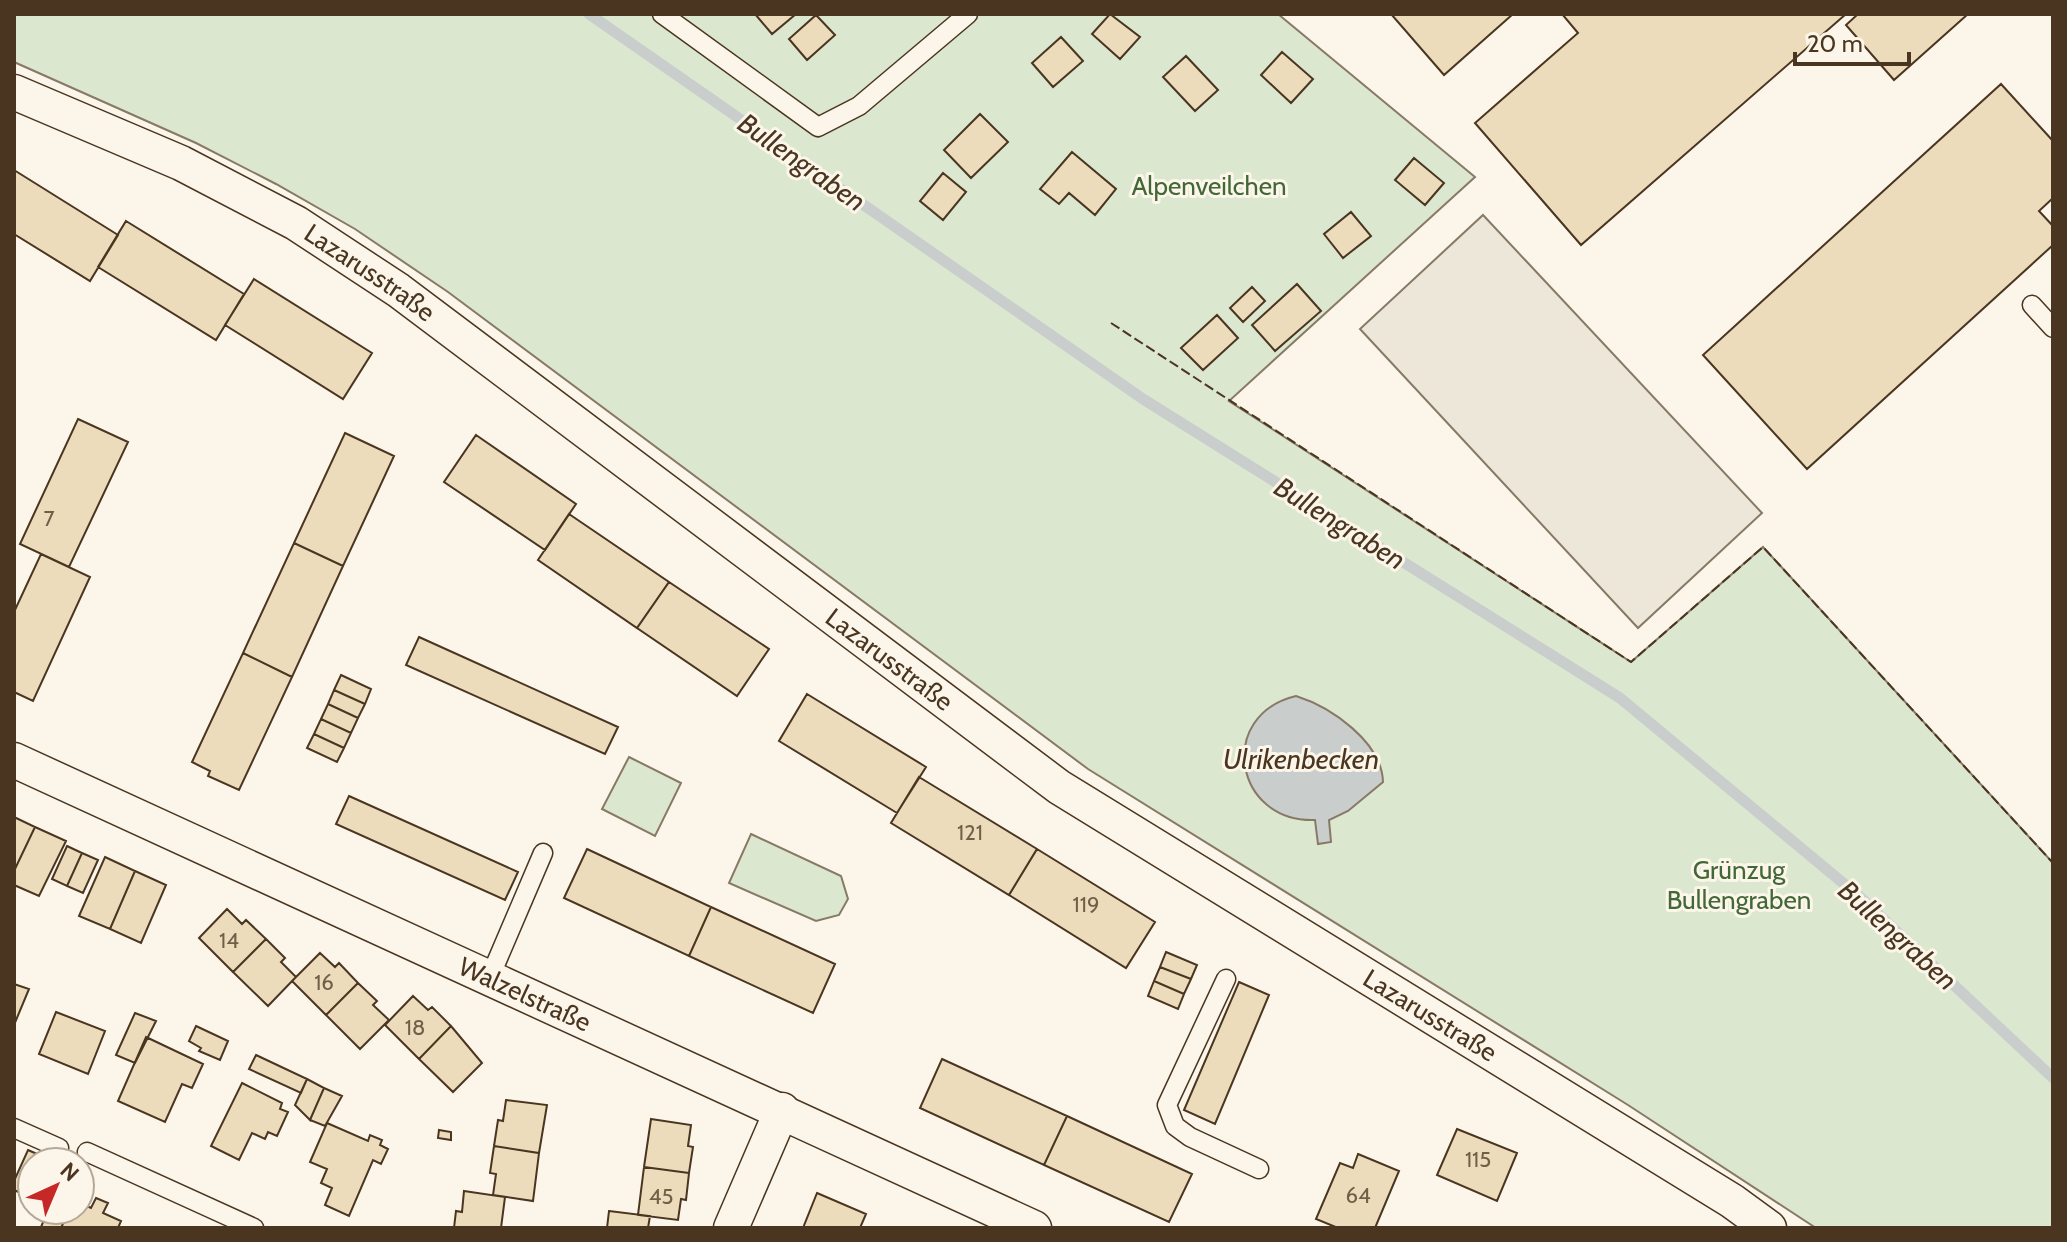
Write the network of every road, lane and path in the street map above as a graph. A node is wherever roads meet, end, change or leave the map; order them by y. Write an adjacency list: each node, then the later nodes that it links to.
1 (662, 14): 2 (lane)
2 (968, 14)
3 (14, 92): 18 (street, Lazarusstraße)
4 (2032, 305): 5 (lane)
5 (2053, 328)
6 (14, 760): 8 (street, Walzelstraße)
7 (543, 853): 8 (lane)
8 (490, 977): 10 (street, Walzelstraße)
9 (1226, 979): 14 (lane)
10 (782, 1110): 16 (street); 17 (street, Walzelstraße)
11 (14, 1128): 12 (lane)
12 (54, 1146)
13 (96, 1156): 15 (lane)
14 (1259, 1169)
15 (254, 1228)
16 (731, 1228)
17 (1034, 1228)
18 (1769, 1228)

